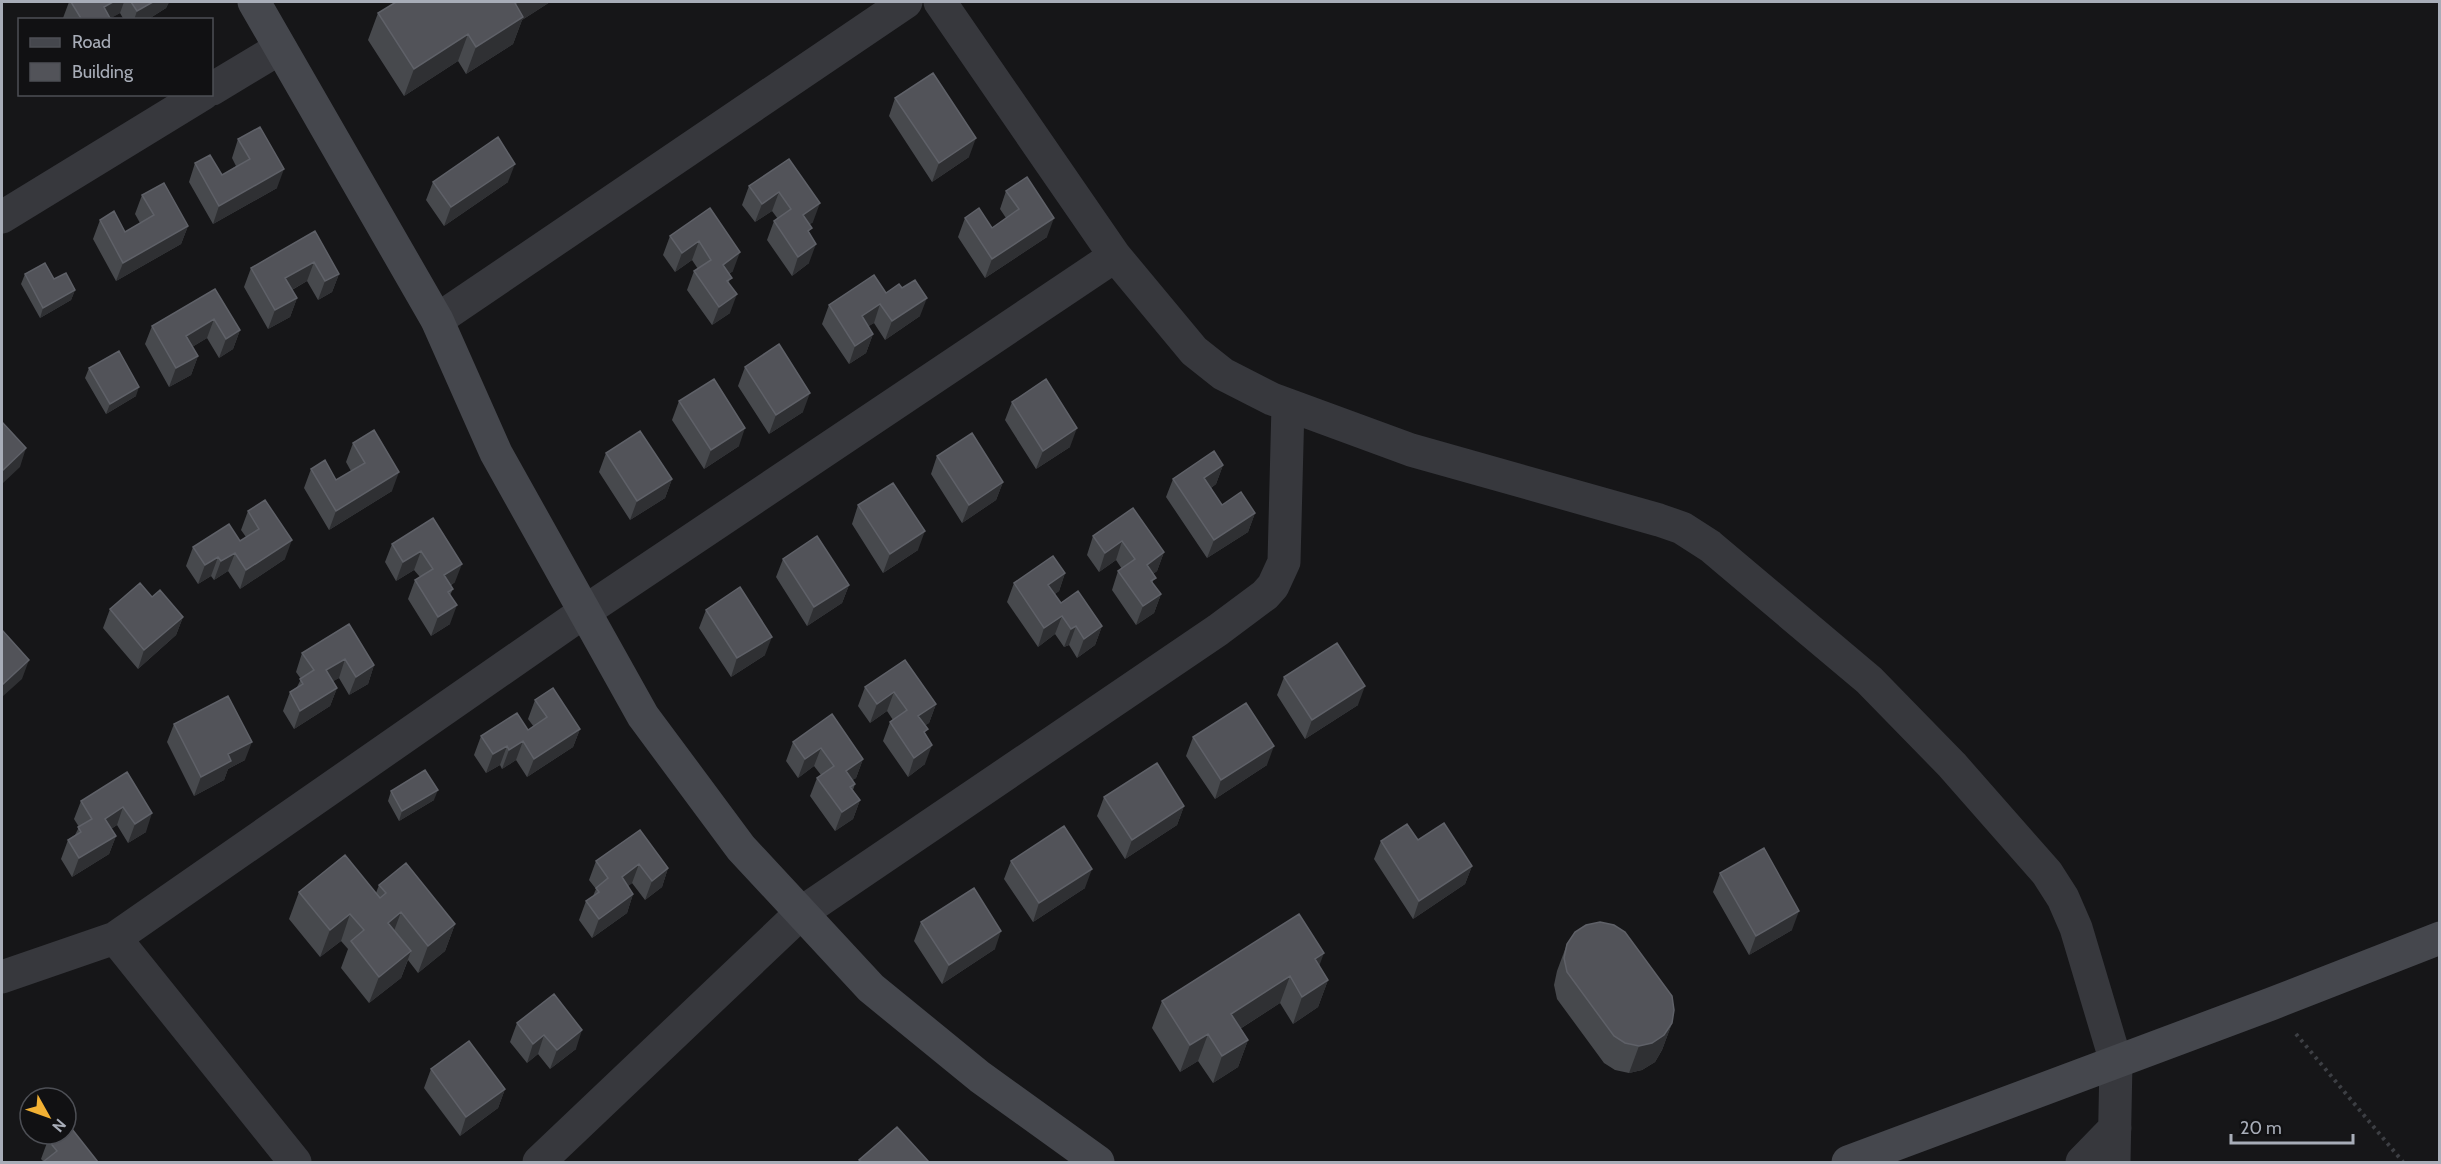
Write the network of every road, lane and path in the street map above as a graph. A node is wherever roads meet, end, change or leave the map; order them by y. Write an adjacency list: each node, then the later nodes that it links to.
1 (254, 2): 4 (street)
2 (906, 2): 9 (street)
3 (940, 2): 8 (street)
4 (280, 48): 5 (street); 9 (street)
5 (213, 89)
6 (200, 96): 7 (street)
7 (2, 218)
8 (1115, 256): 10 (street); 11 (street)
9 (437, 320): 11 (street)
10 (1288, 405): 12 (street); 17 (street)
11 (584, 612): 12 (street); 14 (street)
12 (801, 913): 20 (street); 21 (street)
13 (2439, 938): 16 (street)
14 (115, 939): 15 (street); 19 (street)
15 (2, 977)
16 (2271, 1004): 17 (street); 25 (path)
17 (2116, 1062): 18 (street); 22 (street)
18 (2115, 1128): 23 (street); 24 (street)
19 (295, 1162)
20 (539, 1162)
21 (1098, 1162)
22 (1848, 1162)
23 (2082, 1162)
24 (2114, 1162)
25 (2403, 1162)

